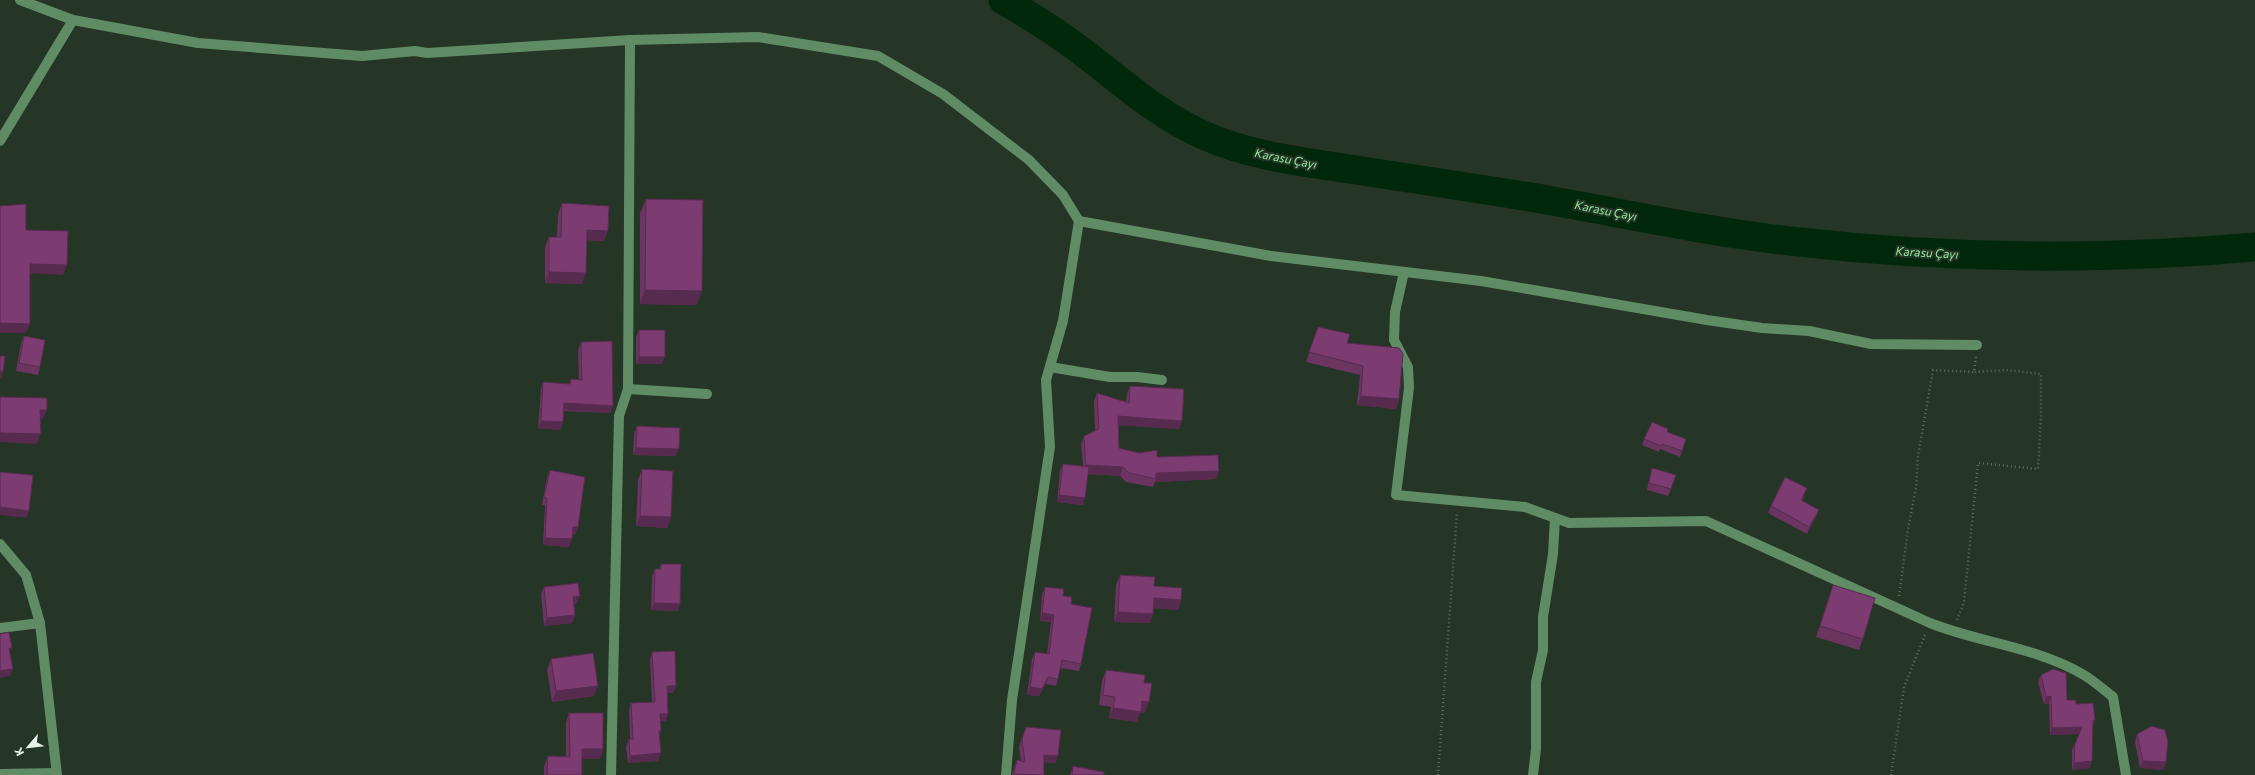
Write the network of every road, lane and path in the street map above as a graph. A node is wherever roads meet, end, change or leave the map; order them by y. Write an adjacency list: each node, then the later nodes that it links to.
1 (20, 0): 2 (street)
2 (73, 20): 3 (street); 4 (street)
3 (630, 40): 5 (street); 13 (street)
4 (0, 141)
5 (1079, 221): 6 (street); 10 (street)
6 (1404, 272): 7 (street); 8 (street)
7 (1394, 340): 9 (street); 15 (street)
8 (1977, 345): 11 (path)
9 (1382, 347)
10 (1050, 367): 12 (street); 26 (street)
11 (1974, 372): 18 (path); 22 (path)
12 (1162, 380)
13 (628, 389): 14 (street); 25 (street)
14 (707, 394)
15 (1457, 501): 16 (street); 27 (path)
16 (1555, 518): 18 (street); 28 (street)
17 (0, 544): 19 (street)
18 (1898, 609): 20 (street)
19 (40, 622): 21 (street); 24 (street)
20 (1930, 623): 22 (street); 29 (path)
21 (0, 628)
22 (1953, 632): 30 (street)
23 (0, 774): 24 (street)
24 (56, 774)
25 (610, 775)
26 (1006, 775)
27 (1438, 775)
28 (1532, 775)
29 (1891, 775)
30 (2126, 775)

